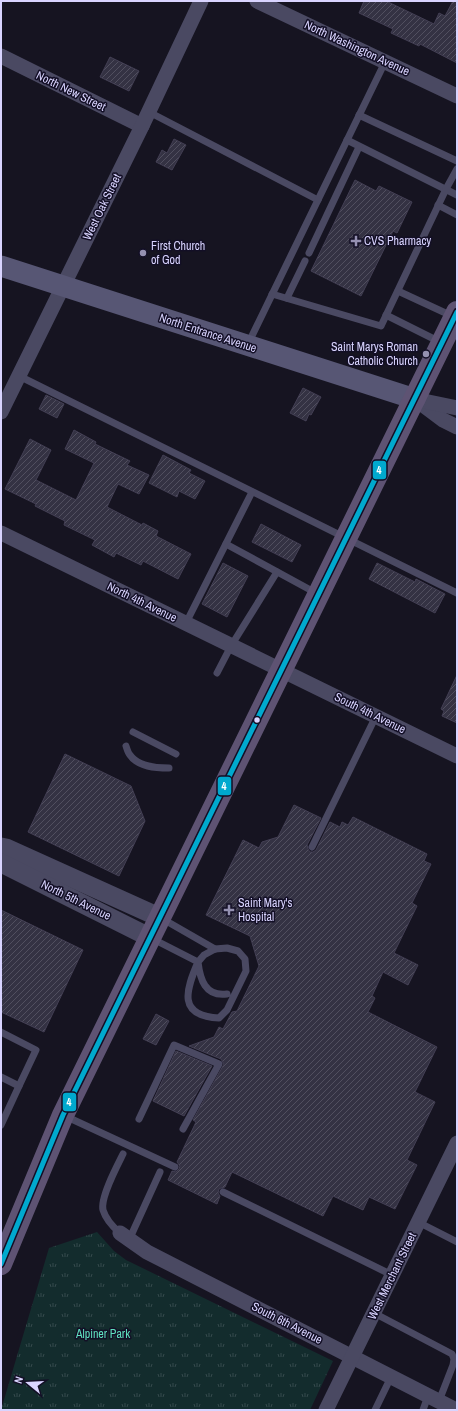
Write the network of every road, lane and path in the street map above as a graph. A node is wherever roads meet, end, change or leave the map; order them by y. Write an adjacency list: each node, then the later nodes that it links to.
1 (202, 1): 6 (street, West Oak Street)
2 (257, 1): 4 (street, North Washington Avenue)
3 (1, 56): 8 (street, North New Street)
4 (385, 62): 5 (street, North Washington Avenue); 7 (lane)
5 (457, 96)
6 (149, 112): 8 (street, West Oak Street); 15 (lane)
7 (360, 115): 9 (lane); 11 (lane)
8 (142, 126): 21 (street, West Oak Street)
9 (347, 140): 10 (lane); 15 (lane)
10 (359, 147): 13 (lane); 18 (lane)
11 (457, 161)
12 (457, 169): 13 (lane)
13 (446, 189): 14 (lane); 16 (lane)
14 (457, 195)
15 (318, 200): 23 (lane)
16 (438, 205): 17 (lane); 22 (lane)
17 (457, 214)
18 (309, 253)
19 (305, 261): 24 (lane)
20 (1, 266): 21 (main road, North Entrance Avenue)
21 (64, 287): 28 (main road, North Entrance Avenue); 29 (street, West Oak Street)
22 (398, 291): 25 (lane); 26 (lane)
23 (272, 294): 24 (lane); 28 (lane)
24 (287, 298): 25 (lane)
25 (386, 315): 27 (lane)
26 (456, 316): 27 (main road)
27 (442, 343): 30 (main road)
28 (247, 346): 30 (main road, North Entrance Avenue)
29 (19, 376): 32 (street, West Oak Street); 34 (lane)
30 (415, 399): 31 (street); 33 (street); 36 (main road)
31 (457, 408)
32 (1, 412)
33 (457, 427)
34 (252, 492): 36 (lane); 37 (lane)
35 (1, 533): 41 (street, North 4th Avenue)
36 (346, 539): 39 (lane); 40 (main road)
37 (226, 544): 38 (lane); 41 (lane)
38 (277, 572): 40 (lane); 42 (lane)
39 (457, 593)
40 (319, 595): 43 (main road)
41 (186, 623): 42 (street, North 4th Avenue)
42 (231, 646): 43 (street, North 4th Avenue); 44 (lane)
43 (282, 671): 45 (street, South 4th Avenue); 54 (main road)
44 (217, 673)
45 (376, 716): 49 (street, South 4th Avenue); 52 (lane)
46 (133, 732): 48 (lane)
47 (126, 746): 50 (lane)
48 (176, 754)
49 (457, 756)
50 (169, 768)
51 (1, 847): 54 (street)
52 (312, 847)
53 (1, 863): 55 (street, North 5th Avenue)
54 (161, 918): 55 (main road); 56 (lane)
55 (151, 938): 57 (lane); 62 (main road)
56 (215, 949): 57 (lane); 57 (lane)
57 (198, 962): 58 (lane)
58 (227, 994)
59 (1, 1032): 61 (lane)
60 (1, 1077): 61 (lane)
61 (19, 1086): 64 (lane)
62 (63, 1115): 68 (lane); 74 (main road)
63 (139, 1118): 65 (lane)
64 (1, 1124)
65 (183, 1128)
66 (457, 1143): 71 (street, West Merchant Street)
67 (123, 1154): 72 (lane)
68 (175, 1167)
69 (160, 1172): 72 (lane)
70 (222, 1192): 75 (lane)
71 (418, 1222): 73 (lane); 75 (street, West Merchant Street)
72 (124, 1236): 77 (street, South 6th Avenue)
73 (457, 1242)
74 (1, 1264)
75 (392, 1275): 76 (street, West Merchant Street)
76 (374, 1313): 77 (street, West Merchant Street); 79 (lane)
77 (352, 1357): 78 (street, South 6th Avenue); 80 (street, West Merchant Street)
78 (391, 1377): 79 (street, South 6th Avenue); 81 (lane)
79 (430, 1402): 82 (street, South 6th Avenue)
80 (326, 1410)
81 (375, 1410)
82 (456, 1410)

